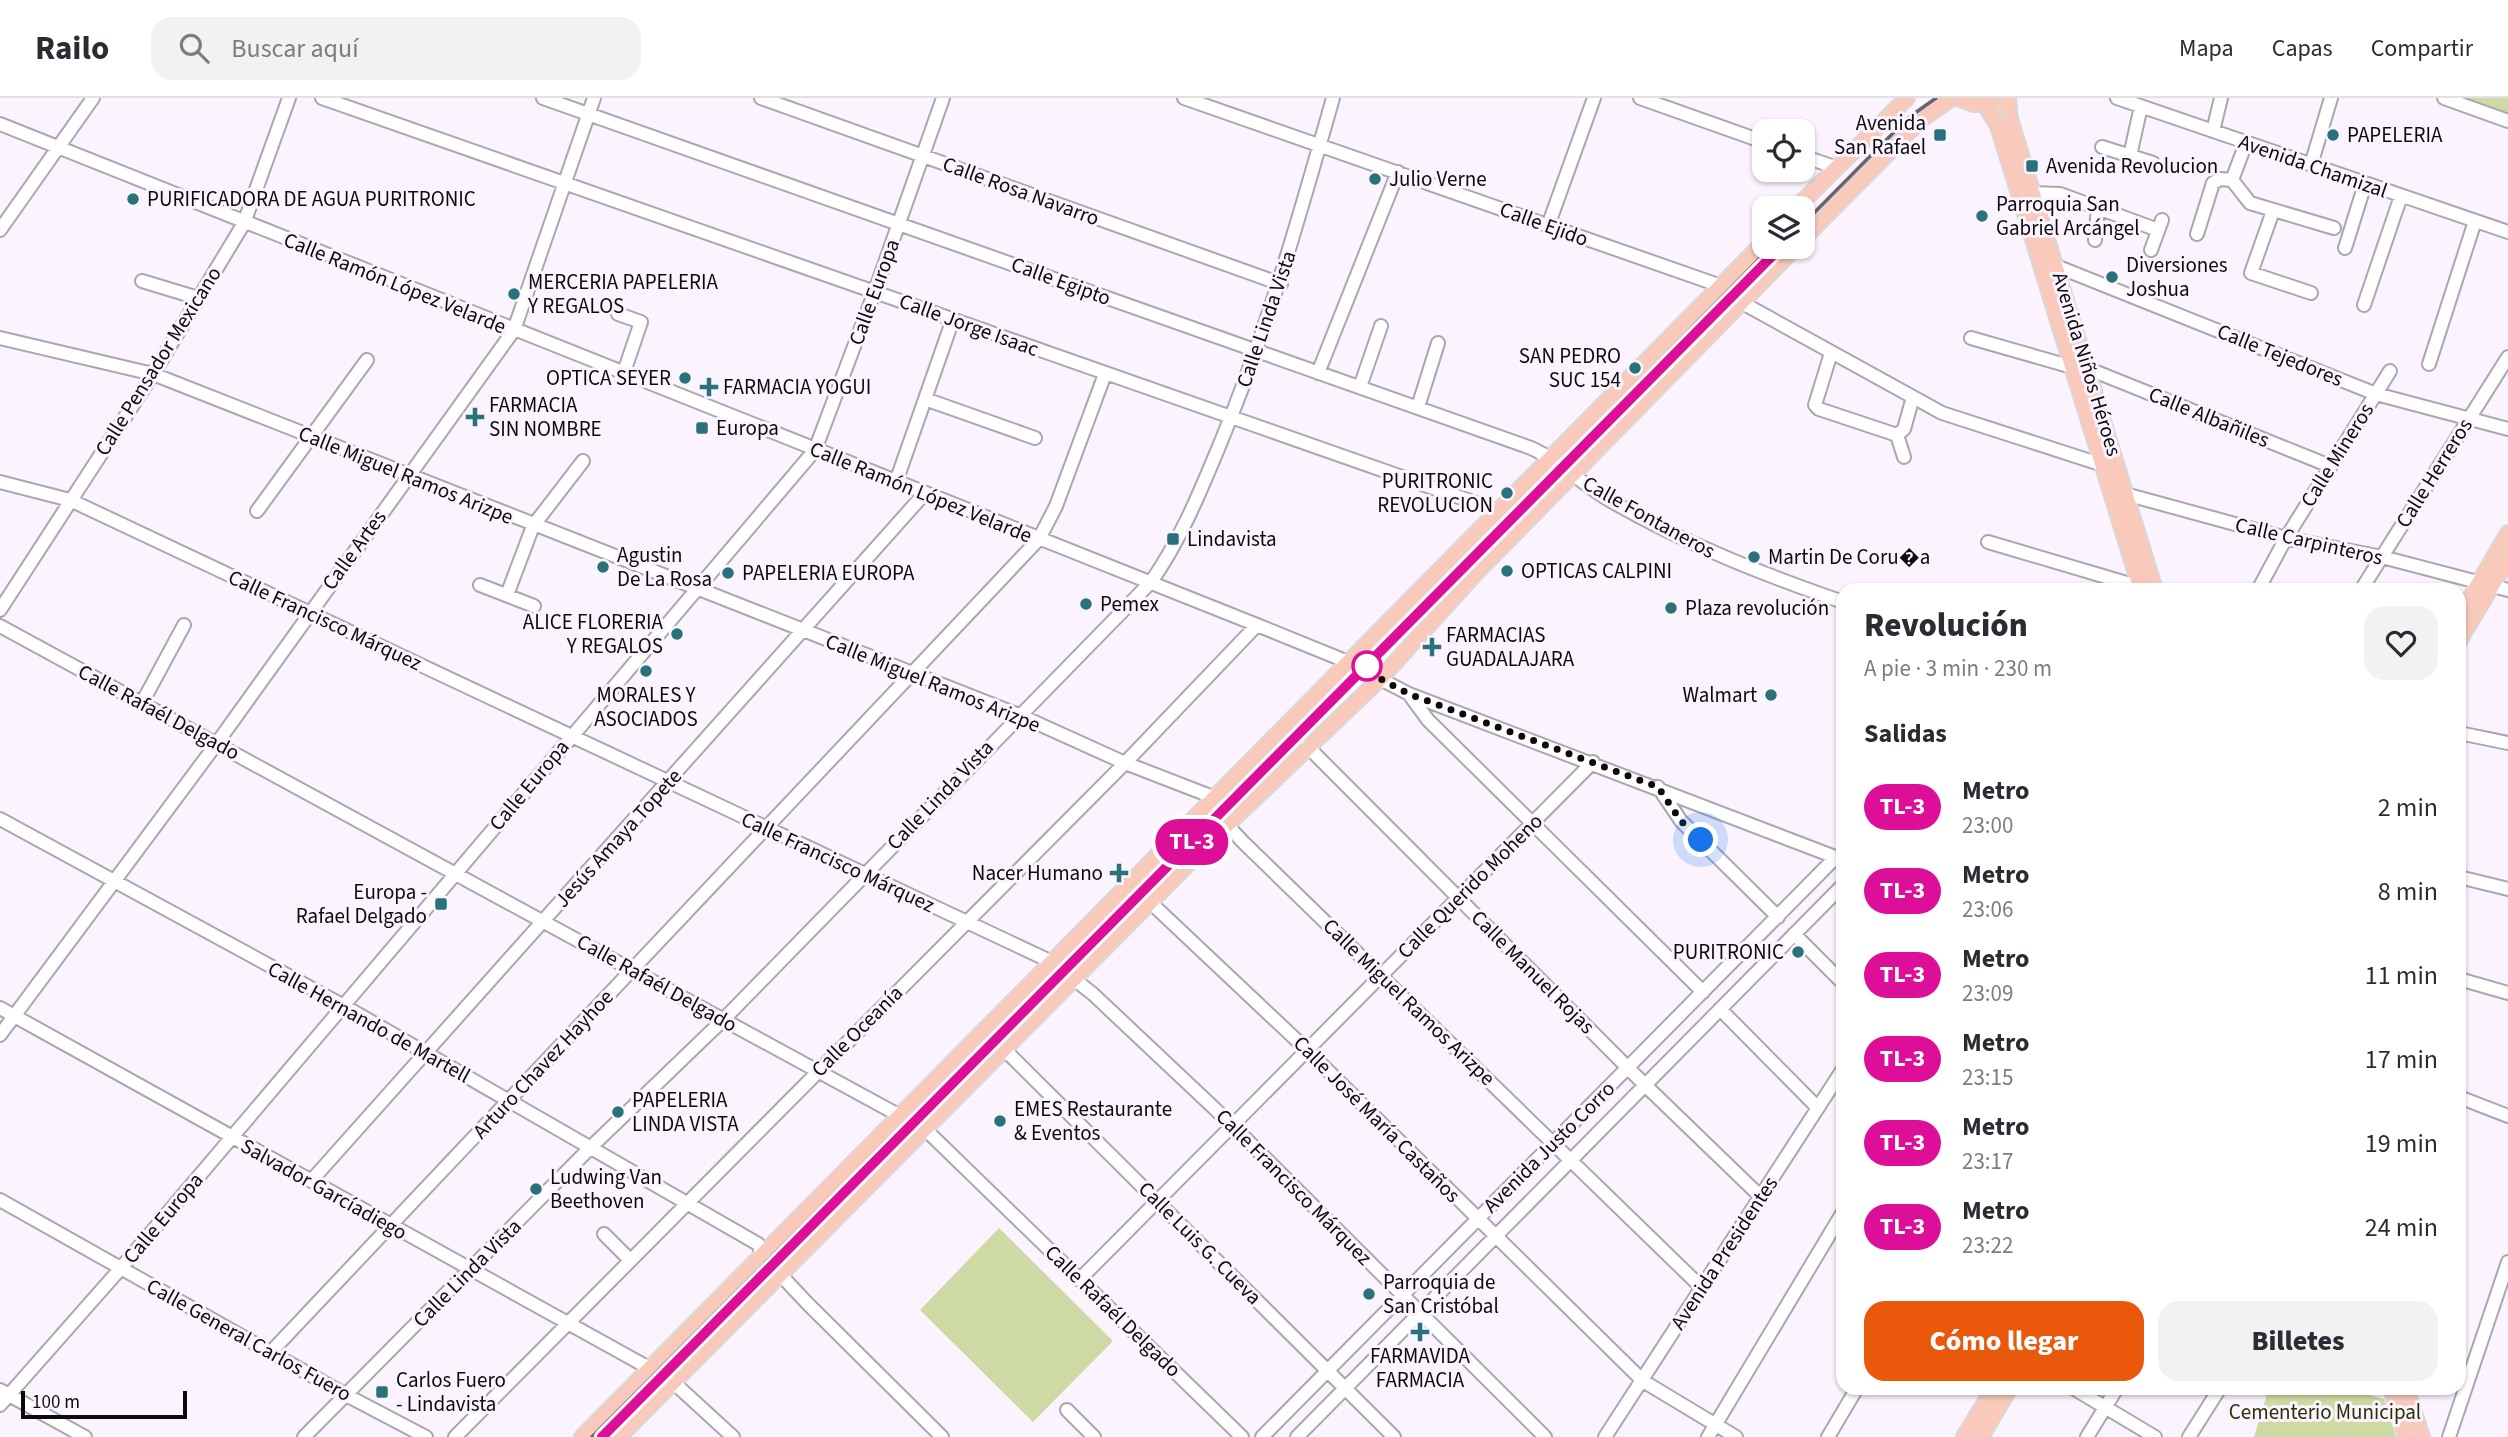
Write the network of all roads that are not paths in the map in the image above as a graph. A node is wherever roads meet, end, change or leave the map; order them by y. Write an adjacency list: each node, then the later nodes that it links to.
1 (93, 98): 30 (street)
2 (289, 98): 47 (street, Calle Pensador Mexicano)
3 (322, 98): 39 (street, Calle Jorge Isaac)
4 (543, 98): 22 (street, Calle Egipto)
5 (594, 98): 22 (street, Calle Artes)
6 (761, 98): 31 (street, Calle Rosa Navarro)
7 (943, 98): 31 (street, Calle Europa)
8 (1184, 98): 28 (street, Calle Ejido)
9 (1333, 98): 28 (street, Calle Linda Vista)
10 (1594, 98): 49 (street)
11 (1640, 98): 26 (street)
12 (1907, 98): 36 (main road)
13 (1952, 98): 50 (main road)
14 (1958, 98): 20 (main road)
15 (2008, 98): 20 (main road); 41 (main road, Avenida Niños Héroes)
16 (2117, 98): 21 (street, Avenida Chamizal)
17 (2221, 98): 25 (street)
18 (2331, 98): 35 (street)
19 (2444, 98): 23 (street)
20 (1985, 105): 81 (main road, Avenida Niños Héroes)
21 (2141, 106): 25 (street, Avenida Chamizal); 32 (street)
22 (589, 114): 39 (street, Calle Artes); 48 (street, Calle Egipto)
23 (2508, 121)
24 (0, 124): 30 (street, Calle Ramón López Velarde)
25 (2213, 131): 27 (street, Avenida Chamizal)
26 (1752, 138)
27 (2246, 143): 35 (street, Avenida Chamizal); 38 (street)
28 (1320, 146): 37 (street, Calle Ejido); 62 (street, Calle Linda Vista)
29 (2102, 146): 32 (street)
30 (58, 147): 47 (street, Calle Ramón López Velarde); 52 (street)
31 (923, 156): 48 (street, Calle Europa); 62 (street, Calle Rosa Navarro)
32 (2130, 156): 34 (street)
33 (1815, 160): 36 (street)
34 (2153, 163)
35 (2311, 165): 40 (street, Avenida Chamizal)
36 (1835, 167): 42 (main road)
37 (1398, 172): 49 (street, Calle Ejido); 85 (street)
38 (2232, 180): 45 (street); 54 (street)
39 (565, 184): 64 (street, Calle Jorge Isaac); 72 (street, Calle Artes)
40 (2365, 184): 43 (street, Avenida Chamizal); 56 (street)
41 (2033, 193): 44 (street); 60 (main road, Avenida Niños Héroes)
42 (1807, 196)
43 (2401, 196): 46 (street, Avenida Chamizal); 68 (street)
44 (2098, 208): 55 (street); 57 (street)
45 (2273, 211): 51 (street); 65 (street)
46 (2475, 221): 53 (street, Avenida Chamizal); 80 (street)
47 (244, 223): 66 (street, Calle Pensador Mexicano); 72 (street, Calle Ramón López Velarde)
48 (899, 224): 64 (street, Calle Europa); 76 (street, Calle Egipto)
49 (1548, 226): 63 (street, Calle Ejido)
50 (1815, 227)
51 (2334, 228)
52 (0, 230)
53 (2508, 232)
54 (2197, 234)
55 (2095, 240)
56 (2345, 248)
57 (2151, 250)
58 (1752, 254): 63 (main road)
59 (1784, 259): 67 (main road)
60 (2056, 266): 82 (main road, Avenida Niños Héroes); 89 (street, Calle Tejedores)
61 (142, 281): 66 (street)
62 (1281, 284): 76 (street, Calle Linda Vista)
63 (1721, 286): 67 (street, Calle Ejido); 101 (main road)
64 (875, 292): 70 (street, Calle Jorge Isaac); 99 (street, Calle Europa)
65 (2311, 293)
66 (198, 298): 86 (street, Calle Pensador Mexicano)
67 (1742, 303): 77 (street); 105 (main road)
68 (2364, 305)
69 (618, 314): 84 (street)
70 (953, 318): 87 (street, Calle Jorge Isaac); 91 (street)
71 (1381, 326): 88 (street)
72 (514, 330): 84 (street, Calle Ramón López Velarde); 106 (street, Calle Artes)
73 (0, 338): 86 (street, Calle Miguel Ramos Arizpe)
74 (1971, 338): 81 (street)
75 (1437, 343): 92 (street)
76 (1258, 352): 85 (street, Calle Egipto); 93 (street, Calle Linda Vista)
77 (1830, 353): 90 (street); 96 (street)
78 (2508, 357): 94 (street, Calle Herreros)
79 (367, 360): 97 (street)
80 (2429, 363)
81 (2072, 367): 103 (main road, Avenida Niños Héroes)
82 (2089, 369): 104 (street, Calle Albañiles); 111 (main road, Avenida Niños Héroes)
83 (2390, 371): 89 (street, Calle Mineros)
84 (624, 372): 99 (street, Calle Ramón López Velarde)
85 (1318, 373): 88 (street, Calle Egipto)
86 (153, 374): 97 (street, Calle Miguel Ramos Arizpe); 112 (street, Calle Pensador Mexicano)
87 (1105, 374): 93 (street, Calle Jorge Isaac); 118 (street, Arturo Chavez Hayhoe)
88 (1360, 387): 92 (street, Calle Egipto)
89 (2376, 394): 94 (street, Calle Tejedores); 104 (street, Calle Mineros)
90 (1913, 397): 96 (street); 103 (street)
91 (925, 399): 98 (street); 108 (street)
92 (1418, 407): 101 (street, Calle Egipto)
93 (1231, 416): 113 (street, Calle Jorge Isaac); 122 (street, Calle Linda Vista)
94 (2467, 419): 95 (street, Calle Tejedores); 120 (street, Calle Herreros)
95 (2508, 429)
96 (1897, 435): 100 (street)
97 (311, 438): 106 (street, Calle Miguel Ramos Arizpe); 114 (street)
98 (1035, 438)
99 (815, 450): 108 (street, Calle Ramón López Velarde); 130 (street, Calle Europa)
100 (1904, 457)
101 (1551, 458): 105 (street, Calle Egipto); 113 (main road)
102 (583, 461): 115 (street)
103 (2103, 465): 109 (main road, Avenida Niños Héroes)
104 (2330, 466): 117 (street, Calle Mineros)
105 (1574, 475): 133 (street, Calle Fontaneros); 145 (main road)
106 (408, 477): 115 (street, Calle Miguel Ramos Arizpe); 137 (street, Calle Artes)
107 (0, 482): 112 (street, Calle Francisco Márquez)
108 (896, 482): 110 (street, Calle Ramón López Velarde)
109 (2110, 490): 111 (street, Calle Carpinteros); 124 (main road, Avenida Niños Héroes)
110 (925, 493): 118 (street, Calle Ramón López Velarde); 142 (street, Jesús Amaya Topete)
111 (2127, 494): 117 (street, Calle Carpinteros); 125 (main road, Avenida Niños Héroes)
112 (70, 500): 136 (street, Calle Pensador Mexicano); 137 (street, Calle Francisco Márquez)
113 (1496, 510): 143 (main road)
114 (257, 511)
115 (533, 526): 130 (street, Calle Miguel Ramos Arizpe); 132 (street)
116 (2508, 533): 128 (main road)
117 (2286, 538): 120 (street, Calle Carpinteros); 126 (street, Calle Mineros)
118 (1039, 539): 122 (street, Calle Ramón López Velarde); 144 (street, Arturo Chavez Hayhoe)
119 (1988, 542): 123 (street)
120 (2382, 557): 127 (street, Calle Herreros); 128 (street, Calle Carpinteros)
121 (2508, 559): 128 (main road)
122 (1151, 582): 139 (street, Calle Ramón López Velarde); 148 (street, Calle Linda Vista)
123 (2125, 583)
124 (2143, 583)
125 (2144, 583)
126 (2262, 583)
127 (2365, 583)
128 (2485, 584): 131 (street, Calle Carpinteros); 135 (main road); 141 (main road)
129 (480, 585): 132 (street)
130 (696, 589): 142 (street, Calle Miguel Ramos Arizpe); 150 (street, Calle Europa)
131 (2508, 590)
132 (507, 595): 134 (street)
133 (1836, 599)
134 (534, 606)
135 (2466, 608)
136 (0, 610)
137 (309, 613): 150 (street, Calle Francisco Márquez); 151 (street, Calle Artes)
138 (184, 625): 147 (street)
139 (1257, 625): 143 (street, Calle Ramón López Velarde); 155 (street, Calle Oceanía)
140 (0, 626): 147 (street, Calle Rafaél Delgado)
141 (2466, 626)
142 (804, 631): 144 (street, Calle Miguel Ramos Arizpe); 156 (street, Jesús Amaya Topete)
143 (1348, 662): 145 (street, Calle Ramón López Velarde); 158 (main road)
144 (912, 673): 148 (street, Calle Miguel Ramos Arizpe); 162 (street, Arturo Chavez Hayhoe)
145 (1380, 678): 146 (street, Calle Ramón López Velarde); 153 (main road)
146 (1409, 694): 154 (street, Calle Ramón López Velarde); 160 (street)
147 (142, 703): 151 (street, Calle Rafaél Delgado)
148 (1019, 715): 155 (street, Calle Miguel Ramos Arizpe); 166 (street, Calle Linda Vista)
149 (2466, 734): 152 (street)
150 (571, 736): 156 (street, Calle Francisco Márquez); 165 (street, Calle Europa)
151 (217, 743): 165 (street, Calle Rafaél Delgado); 168 (street, Calle Artes)
152 (2508, 743)
153 (1307, 746): 161 (main road); 171 (street, Calle Manuel Rojas)
154 (1592, 762): 157 (street, Calle Ramón López Velarde); 160 (street, Calle Querido Moheno)
155 (1125, 763): 158 (street, Calle Miguel Ramos Arizpe); 175 (street, Calle Oceanía)
156 (668, 782): 162 (street, Calle Francisco Márquez); 174 (street, Jesús Amaya Topete)
157 (1658, 787): 163 (street, Calle Ramón López Velarde); 173 (street)
158 (1213, 797): 161 (street, Calle Miguel Ramos Arizpe); 177 (main road)
159 (0, 819): 168 (street, Calle Hernando de Martell)
160 (1532, 822): 171 (street, Calle Querido Moheno); 183 (street)
161 (1227, 825): 172 (main road); 179 (street, Calle Miguel Ramos Arizpe)
162 (767, 829): 166 (street, Calle Francisco Márquez); 178 (street, Arturo Chavez Hayhoe)
163 (1836, 856)
164 (1836, 862): 173 (street, Avenida Justo Corro)
165 (455, 872): 174 (street, Calle Rafaél Delgado); 185 (street, Calle Europa)
166 (863, 874): 175 (street, Calle Francisco Márquez); 189 (street, Calle Linda Vista)
167 (2466, 879): 169 (street)
168 (114, 881): 185 (street, Calle Hernando de Martell); 188 (street, Calle Artes)
169 (2508, 889)
170 (1836, 892): 176 (street, Avenida Justo Corro)
171 (1458, 897): 179 (street, Calle Querido Moheno); 194 (street, Calle Manuel Rojas)
172 (1150, 902): 181 (main road); 192 (street, Calle José María Castaños)
173 (1778, 917): 183 (street, Avenida Justo Corro)
174 (544, 920): 178 (street, Calle Rafaél Delgado); 193 (street, Jesús Amaya Topete)
175 (965, 922): 177 (street, Calle Francisco Márquez); 195 (street, Calle Oceanía)
176 (1794, 934): 180 (street); 187 (street, Avenida Justo Corro)
177 (1052, 962): 181 (street, Calle Francisco Márquez); 201 (main road)
178 (633, 970): 189 (street, Calle Rafaél Delgado); 199 (street, Arturo Chavez Hayhoe)
179 (1382, 975): 192 (street, Calle Querido Moheno); 206 (street, Calle Miguel Ramos Arizpe)
180 (1836, 976)
181 (1074, 979): 191 (main road); 203 (street, Calle Francisco Márquez)
182 (2466, 981): 184 (street)
183 (1703, 992): 194 (street, Avenida Justo Corro)
184 (2508, 993)
185 (344, 1006): 193 (street, Calle Hernando de Martell); 205 (street, Calle Europa)
186 (0, 1008): 188 (street, Salvador Garcíadiego)
187 (1720, 1009): 197 (street, Avenida Justo Corro); 200 (street)
188 (14, 1016): 190 (street, Calle Artes); 205 (street, Salvador Garcíadiego)
189 (723, 1020): 195 (street, Calle Rafaél Delgado); 207 (street, Calle Linda Vista)
190 (0, 1035)
191 (1005, 1050): 204 (main road); 212 (street, Calle Luis G. Cueva)
192 (1307, 1050): 203 (street, Calle Querido Moheno); 214 (street, Calle José María Castaños)
193 (425, 1053): 199 (street, Calle Hernando de Martell); 209 (street, Jesús Amaya Topete)
194 (1628, 1068): 197 (street, Calle Manuel Rojas); 206 (street, Avenida Justo Corro)
195 (818, 1070): 201 (street, Calle Rafaél Delgado); 213 (street, Calle Oceanía)
196 (1836, 1080): 200 (street, Avenida Presidentes)
197 (1645, 1085): 208 (street, Avenida Justo Corro); 210 (street, Calle Manuel Rojas)
198 (2466, 1100): 202 (street)
199 (508, 1101): 207 (street, Calle Hernando de Martell); 216 (street, Arturo Chavez Hayhoe)
200 (1818, 1108): 210 (street, Avenida Presidentes)
201 (900, 1114): 204 (street, Calle Rafaél Delgado); 219 (main road)
202 (2508, 1116)
203 (1233, 1125): 212 (street, Calle Querido Moheno); 227 (street, Calle Francisco Márquez)
204 (926, 1130): 224 (main road); 225 (street, Calle Rafaél Delgado)
205 (232, 1137): 209 (street, Salvador Garcíadiego); 222 (street, Calle Europa)
206 (1553, 1144): 208 (street, Calle Miguel Ramos Arizpe); 214 (street, Avenida Justo Corro)
207 (590, 1148): 213 (street, Calle Hernando de Martell); 223 (street, Calle Linda Vista)
208 (1570, 1161): 218 (street, Avenida Justo Corro); 226 (street, Calle Miguel Ramos Arizpe)
209 (310, 1181): 216 (street, Salvador Garcíadiego)
210 (1761, 1197): 226 (street, Avenida Presidentes)
211 (0, 1200): 222 (street, Calle General Carlos Fuero)
212 (1157, 1201): 225 (street, Calle Querido Moheno); 232 (street, Calle Luis G. Cueva)
213 (688, 1202): 219 (street, Calle Hernando de Martell); 220 (street, Calle Oceanía)
214 (1478, 1219): 218 (street, Calle José María Castaños); 227 (street, Avenida Justo Corro)
215 (1836, 1224): 250 (street)
216 (390, 1226): 223 (street, Salvador Garcíadiego); 230 (street, Arturo Chavez Hayhoe)
217 (604, 1234): 220 (street)
218 (1496, 1236): 228 (street, Avenida Justo Corro); 233 (street, Calle José María Castaños)
219 (762, 1255): 224 (street, Calle Hernando de Martell); 231 (main road)
220 (630, 1261): 229 (street, Calle Oceanía)
221 (2508, 1262): 235 (street)
222 (121, 1268): 230 (street, Calle General Carlos Fuero); 247 (street, Calle Europa)
223 (470, 1271): 229 (street, Salvador Garcíadiego); 237 (street, Calle Linda Vista)
224 (780, 1275): 234 (main road); 258 (street, Calle Hernando de Martell)
225 (1081, 1278): 260 (street, Calle Rafaél Delgado)
226 (1701, 1287): 233 (street, Avenida Presidentes)
227 (1403, 1295): 228 (street, Calle Francisco Márquez); 232 (street, Avenida Justo Corro)
228 (1420, 1312): 236 (street, Avenida Justo Corro); 264 (street, Calle Francisco Márquez)
229 (567, 1324): 231 (street, Salvador Garcíadiego); 254 (street, Calle Oceanía)
230 (270, 1353): 237 (street, Calle General Carlos Fuero)
231 (649, 1368): 255 (main road)
232 (1328, 1371): 236 (street, Calle Luis G. Cueva); 261 (street, Avenida Justo Corro)
233 (1643, 1381): 250 (street, Calle José María Castaños); 265 (street, Avenida Presidentes)
234 (673, 1382): 256 (main road); 257 (street)
235 (2466, 1387)
236 (1345, 1388): 262 (street, Avenida Justo Corro); 263 (street, Calle Luis G. Cueva)
237 (346, 1395): 252 (street, Calle Linda Vista); 253 (street, Calle General Carlos Fuero)
238 (1853, 1395): 268 (street)
239 (1990, 1395): 269 (main road)
240 (2006, 1395): 270 (main road)
241 (2085, 1395): 248 (street)
242 (2113, 1395): 248 (street)
243 (2216, 1395): 273 (street)
244 (2393, 1395): 274 (main road)
245 (2408, 1395): 275 (main road)
246 (2463, 1395): 276 (street)
247 (3, 1397): 251 (street)
248 (2105, 1407): 271 (street); 272 (street)
249 (1067, 1410): 259 (street)
250 (1716, 1424): 266 (street); 267 (street, Calle José María Castaños)
251 (85, 1437)
252 (304, 1437)
253 (426, 1437)
254 (455, 1437)
255 (582, 1437)
256 (619, 1437)
257 (733, 1437)
258 (942, 1437)
259 (1094, 1437)
260 (1242, 1437)
261 (1262, 1437)
262 (1297, 1437)
263 (1394, 1437)
264 (1545, 1437)
265 (1605, 1437)
266 (1708, 1437)
267 (1736, 1437)
268 (1828, 1437)
269 (1964, 1437)
270 (1981, 1437)
271 (2087, 1437)
272 (2155, 1437)
273 (2189, 1437)
274 (2406, 1437)
275 (2422, 1437)
276 (2449, 1437)

